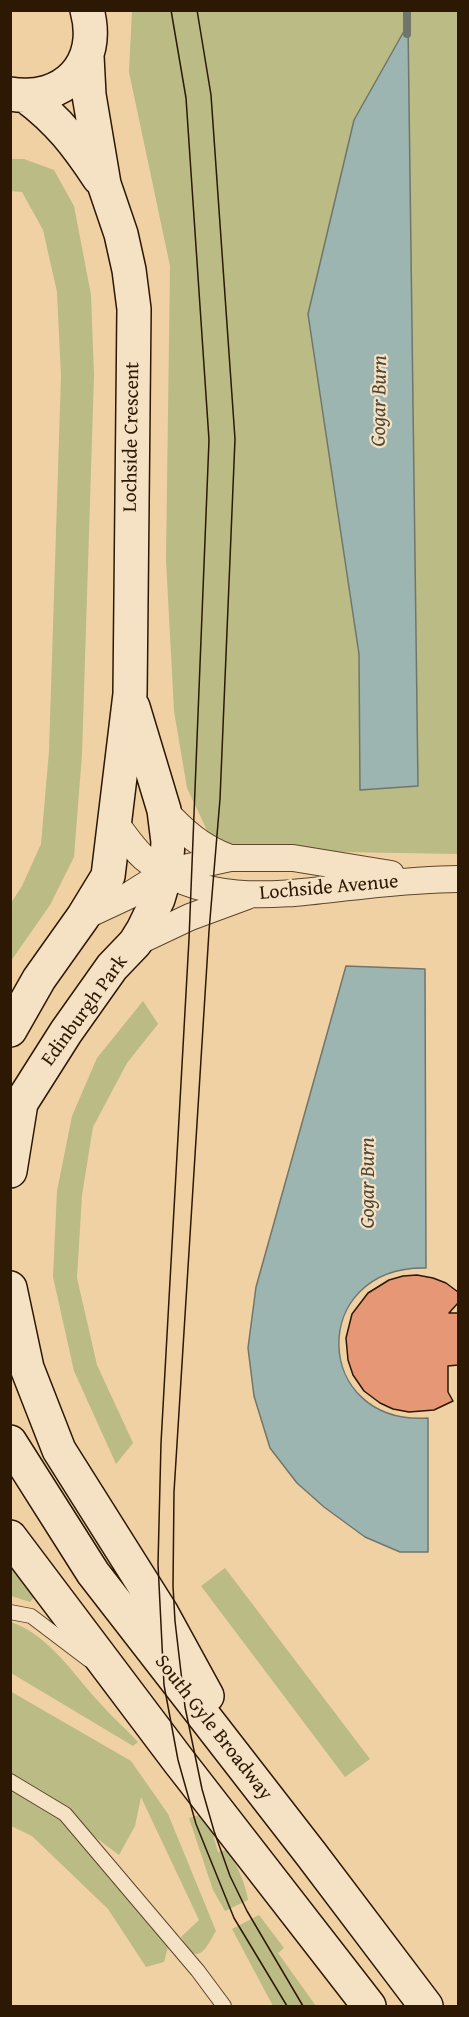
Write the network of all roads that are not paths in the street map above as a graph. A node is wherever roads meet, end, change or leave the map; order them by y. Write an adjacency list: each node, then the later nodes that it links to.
1 (87, 10): 2 (street, Lochside Crescent)
2 (87, 56): 3 (street, Lochside Crescent); 4 (street, Lochside Crescent)
3 (19, 96): 4 (street, Lochside Crescent)
4 (104, 184): 5 (street, Lochside Crescent)
5 (130, 694): 6 (street, Lochside Crescent); 7 (street, Lochside Crescent)
6 (164, 810): 8 (street, Lochside Crescent); 9 (street, Lochside Crescent)
7 (114, 821): 9 (street, Lochside Avenue); 13 (street, Lochside Crescent)
8 (230, 858): 9 (street, Lochside Avenue); 10 (street, Lochside Avenue)
9 (166, 872): 12 (street, Lochside Avenue); 13 (street, Lochside Avenue); 14 (street, Lochside Crescent)
10 (424, 879): 11 (street, Lochside Avenue); 12 (street, Lochside Avenue)
11 (459, 879)
12 (247, 896): 14 (street, Edinburgh Park)
13 (83, 917): 15 (street)
14 (135, 943): 16 (street, Edinburgh Park)
15 (10, 1030)
16 (16, 1113): 17 (street)
17 (10, 1171)
18 (10, 1288): 23 (street)
19 (10, 1443): 23 (street, South Gyle Broadway)
20 (10, 1537): 22 (street)
21 (10, 1612): 22 (lane)
22 (122, 1684): 26 (street)
23 (245, 1770): 27 (street, South Gyle Broadway)
24 (10, 1780): 25 (lane)
25 (224, 2007)
26 (369, 2007)
27 (426, 2007)

